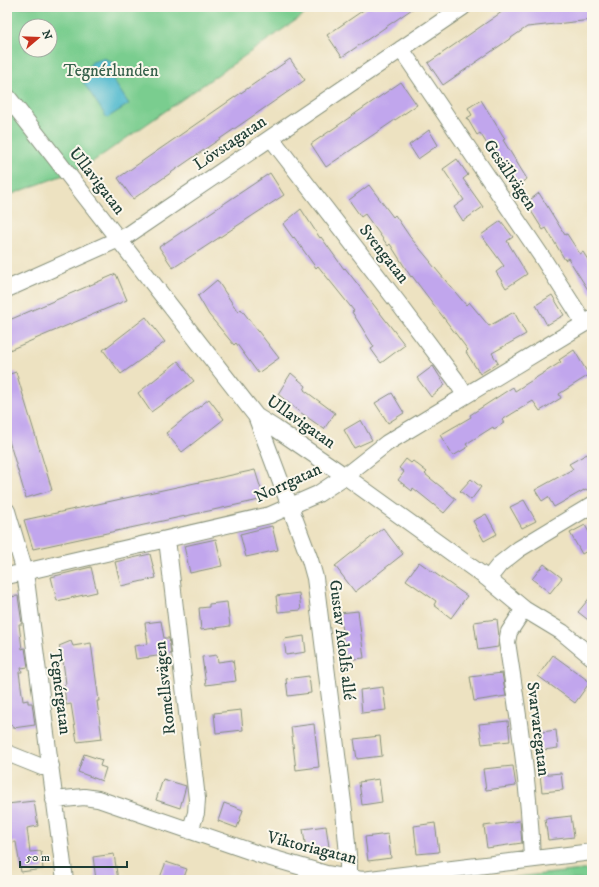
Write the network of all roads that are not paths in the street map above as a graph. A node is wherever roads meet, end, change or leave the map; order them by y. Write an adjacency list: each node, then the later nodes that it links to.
1 (464, 7): 2 (street, Lövstagatan)
2 (401, 50): 4 (street, Lövstagatan); 7 (street, Gesällvägen)
3 (7, 96): 5 (street, Ullavigatan)
4 (271, 138): 5 (street, Lövstagatan); 8 (street, Svengatan)
5 (118, 240): 6 (street, Lövstagatan); 9 (street, Ullavigatan)
6 (7, 289)
7 (588, 322): 8 (street, Norrgatan)
8 (465, 395): 10 (street, Norrgatan)
9 (256, 416): 10 (street, Ullavigatan); 12 (street, Gustav Adolfs allé)
10 (345, 476): 12 (street, Norrgatan); 17 (street, Ullavigatan)
11 (592, 505): 17 (street)
12 (290, 507): 14 (street, Norrgatan); 26 (street, Gustav Adolfs allé)
13 (7, 511): 15 (street, Tegnérgatan)
14 (167, 539): 15 (street, Norrgatan); 23 (street, Romellsvägen)
15 (25, 572): 16 (street, Norrgatan); 21 (street, Tegnérgatan)
16 (7, 576)
17 (488, 579): 18 (street, Ullavigatan)
18 (524, 608): 19 (street, Ullavigatan); 25 (street, Svarvaregatan)
19 (592, 657)
20 (7, 754): 21 (street)
21 (51, 766): 22 (street, Tegnérgatan)
22 (54, 800): 23 (street, Viktoriagatan); 27 (street, Tegnérgatan)
23 (190, 831): 26 (street, Viktoriagatan)
24 (592, 852): 25 (street, Viktoriagatan)
25 (532, 858): 26 (street, Viktoriagatan)
26 (357, 879)
27 (65, 880)

